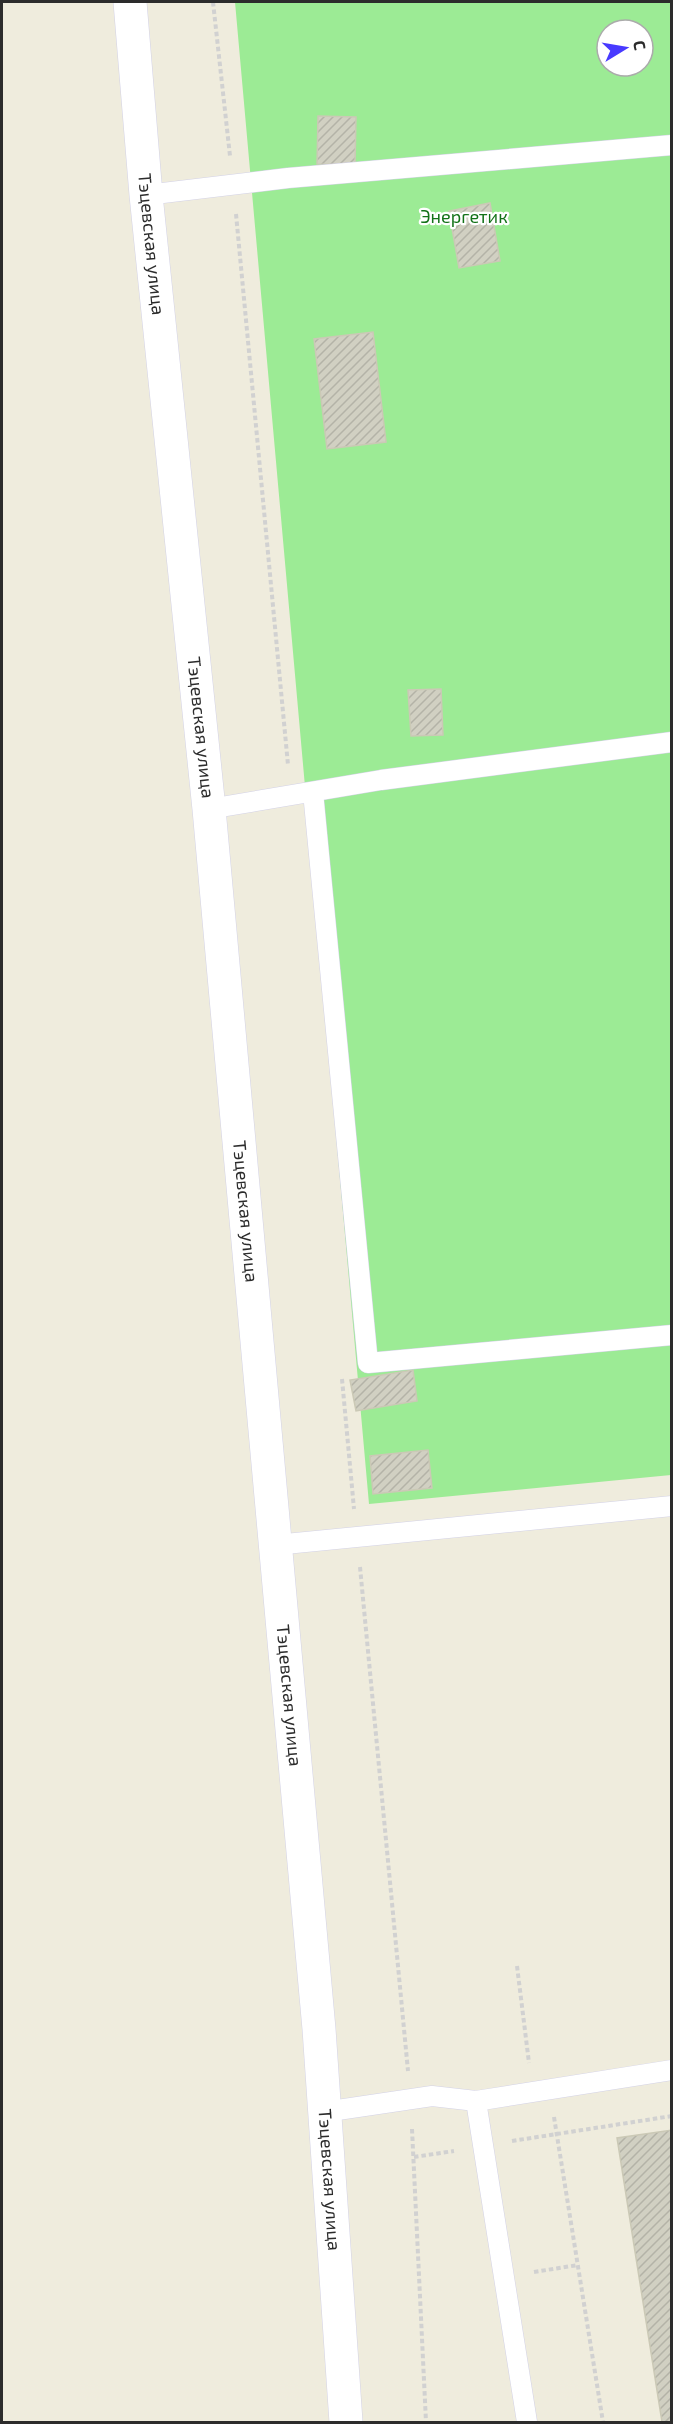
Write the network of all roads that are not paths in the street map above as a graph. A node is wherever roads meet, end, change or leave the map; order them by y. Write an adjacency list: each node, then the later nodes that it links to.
1 (130, 2): 3 (main road, Тэцевская улица)
2 (672, 145): 3 (lane)
3 (146, 195): 6 (main road, Тэцевская улица)
4 (672, 742): 5 (lane)
5 (313, 792): 6 (lane); 7 (lane)
6 (209, 809): 9 (main road, Тэцевская улица)
7 (672, 1335)
8 (672, 1506): 9 (lane)
9 (275, 1545): 12 (main road, Тэцевская улица)
10 (672, 2070): 11 (lane)
11 (476, 2101): 12 (lane); 14 (lane)
12 (324, 2112): 13 (main road, Тэцевская улица)
13 (346, 2422)
14 (527, 2422)

